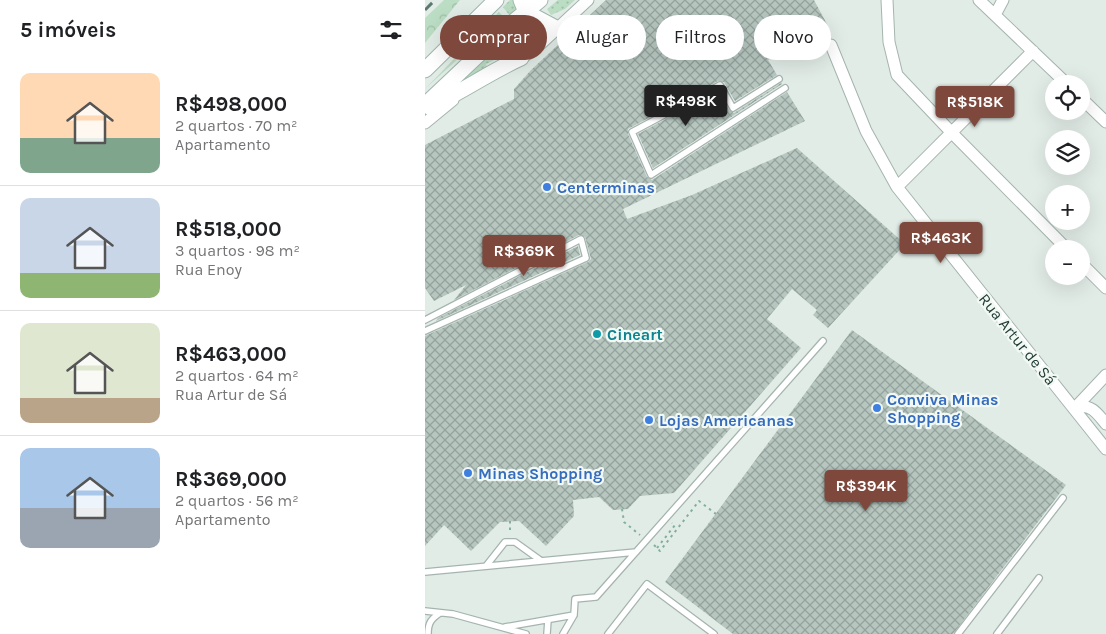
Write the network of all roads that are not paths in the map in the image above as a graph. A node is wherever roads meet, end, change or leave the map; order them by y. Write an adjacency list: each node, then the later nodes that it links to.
1 (496, 0): 15 (main road)
2 (540, 0): 7 (main road)
3 (588, 0): 9 (street)
4 (887, 0): 24 (street)
5 (979, 0): 8 (street)
6 (1003, 0): 8 (street)
7 (523, 6): 9 (main road); 19 (main road)
8 (995, 15): 12 (street)
9 (556, 28): 10 (street)
10 (547, 37)
11 (831, 45): 25 (street, Rua Artur de Sá)
12 (1033, 50): 16 (street); 24 (street)
13 (517, 60): 21 (main road)
14 (518, 60): 23 (street)
15 (425, 70)
16 (1058, 75)
17 (779, 79): 18 (lane)
18 (785, 88)
19 (425, 105)
20 (1090, 107): 22 (street)
21 (425, 109)
22 (1106, 122)
23 (425, 123)
24 (951, 133): 25 (street); 26 (street)
25 (897, 187): 33 (street, Rua Artur de Sá)
26 (1058, 240)
27 (1090, 272): 28 (street)
28 (1106, 288)
29 (425, 320): 30 (lane)
30 (425, 331)
31 (823, 341): 37 (lane)
32 (1106, 375): 33 (street)
33 (1075, 407): 34 (street, Rua Artur de Sá); 35 (street, Rua Artur de Sá)
34 (1106, 424)
35 (1106, 449)
36 (1063, 498): 53 (lane)
37 (635, 552): 38 (lane); 44 (lane)
38 (540, 560): 39 (lane); 39 (lane)
39 (486, 566): 40 (lane)
40 (425, 572)
41 (1039, 578): 54 (lane)
42 (425, 611): 43 (lane)
43 (440, 612): 46 (lane); 47 (lane)
44 (574, 615): 45 (lane); 50 (lane)
45 (548, 620): 46 (lane); 49 (lane)
46 (503, 628): 48 (lane)
47 (428, 634)
48 (526, 634)
49 (547, 634)
50 (563, 634)
51 (608, 634): 52 (lane)
52 (714, 634)
53 (958, 634)
54 (997, 634)

